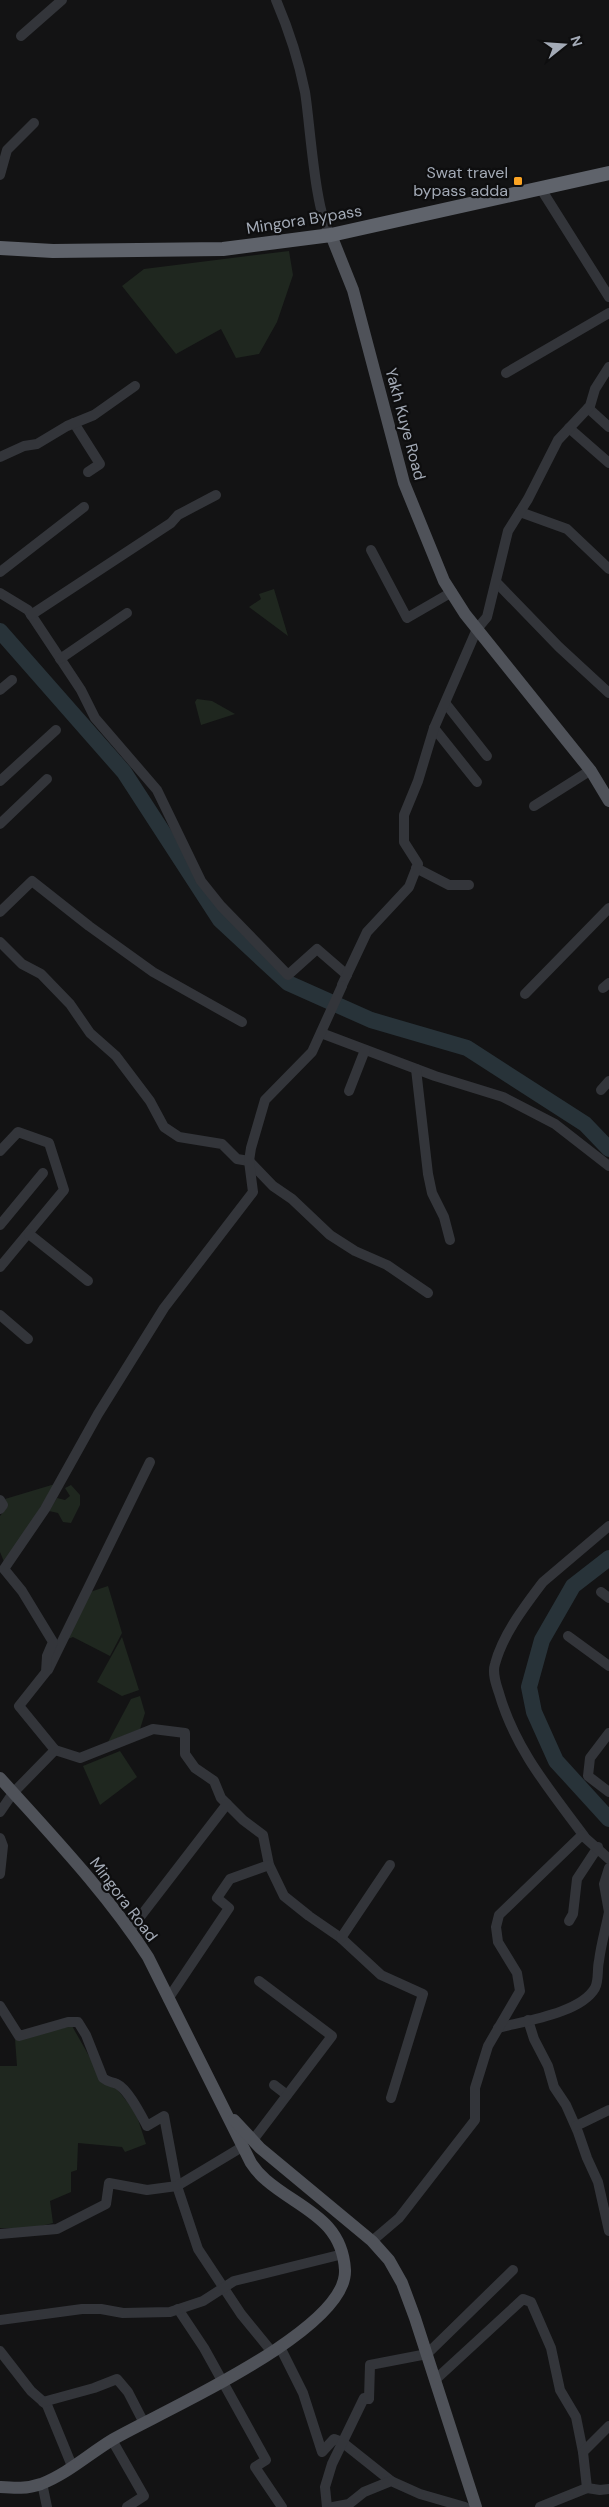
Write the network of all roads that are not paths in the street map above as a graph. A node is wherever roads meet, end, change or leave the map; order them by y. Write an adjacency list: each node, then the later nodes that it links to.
1 (62, 0): 3 (street)
2 (276, 0): 8 (street)
3 (21, 36)
4 (34, 124): 6 (street)
5 (609, 173): 7 (highway, Mingora Bypass)
6 (0, 175)
7 (541, 189): 8 (highway, Mingora Bypass); 10 (street)
8 (331, 235): 9 (highway, Mingora Bypass); 29 (main road, Yakh Kuye Road)
9 (0, 248)
10 (609, 297)
11 (609, 313): 13 (street)
12 (609, 367): 15 (street)
13 (506, 373)
14 (135, 386): 16 (street)
15 (588, 408): 17 (street); 18 (street)
16 (74, 423): 19 (street); 21 (street)
17 (609, 427)
18 (569, 428): 20 (street); 24 (street)
19 (0, 457)
20 (609, 463)
21 (88, 472)
22 (216, 495): 32 (street)
23 (84, 507): 27 (street)
24 (520, 512): 26 (street); 28 (street)
25 (371, 550): 29 (street)
26 (609, 569)
27 (0, 572)
28 (496, 582): 33 (street); 37 (street)
29 (452, 592): 33 (main road, Yakh Kuye Road)
30 (0, 593): 32 (street)
31 (127, 613): 34 (street)
32 (31, 615): 34 (street)
33 (477, 629): 38 (street); 42 (main road, Yakh Kuye Road)
34 (60, 658): 54 (street)
35 (12, 680): 36 (street)
36 (0, 690)
37 (609, 693)
38 (446, 704): 39 (street); 41 (street)
39 (434, 728): 45 (street); 49 (street)
40 (56, 730): 44 (street)
41 (487, 756)
42 (590, 770): 46 (main road, Yakh Kuye Road); 47 (street)
43 (47, 779): 48 (street)
44 (0, 781)
45 (477, 782)
46 (609, 801)
47 (534, 806)
48 (0, 824)
49 (416, 868): 50 (street); 54 (street)
50 (469, 885)
51 (609, 908): 55 (street)
52 (0, 912): 56 (street)
53 (0, 942): 64 (street)
54 (346, 975): 57 (street)
55 (525, 994)
56 (242, 1022)
57 (322, 1030): 58 (street); 64 (street)
58 (365, 1050): 59 (street); 62 (street)
59 (416, 1069): 65 (street); 69 (street)
60 (609, 1081): 61 (street)
61 (601, 1090)
62 (349, 1091)
63 (0, 1151): 68 (street)
64 (249, 1161): 72 (street); 79 (street)
65 (609, 1166)
66 (44, 1173): 67 (street)
67 (0, 1225)
68 (29, 1234): 70 (street); 71 (street)
69 (450, 1240)
70 (0, 1267)
71 (88, 1281)
72 (428, 1293)
73 (0, 1315): 74 (street)
74 (28, 1338)
75 (150, 1462): 82 (street)
76 (0, 1500): 77 (street)
77 (0, 1509)
78 (609, 1526): 90 (street)
79 (2, 1565): 82 (street)
80 (568, 1636): 81 (street)
81 (609, 1666)
82 (46, 1672): 84 (street)
83 (609, 1734): 86 (street)
84 (55, 1750): 87 (street); 88 (street)
85 (0, 1778): 87 (main road, Mingora Road)
86 (609, 1792)
87 (13, 1793): 89 (street); 100 (main road, Mingora Road)
88 (227, 1804): 94 (street); 100 (street)
89 (0, 1812)
90 (584, 1836): 92 (street); 106 (street)
91 (0, 1838): 97 (street)
92 (598, 1847): 93 (street); 99 (street)
93 (609, 1859)
94 (269, 1865): 101 (street); 103 (street)
95 (390, 1865): 101 (street)
96 (609, 1868): 98 (street)
97 (0, 1874)
98 (609, 1912): 105 (street)
99 (569, 1921)
100 (130, 1930): 103 (main road, Mingora Road)
101 (341, 1938): 109 (street)
102 (259, 1982): 108 (street)
103 (168, 1999): 112 (main road, Mingora Road)
104 (0, 2006): 113 (street)
105 (528, 2020): 106 (street); 111 (street)
106 (498, 2028): 116 (street)
107 (274, 2085): 108 (street)
108 (287, 2095): 112 (street)
109 (391, 2098)
110 (609, 2110): 111 (street)
111 (576, 2126): 114 (street)
112 (247, 2144): 113 (street); 116 (main road); 117 (main road)
113 (177, 2186): 115 (street); 119 (street)
114 (609, 2231)
115 (0, 2234)
116 (372, 2241): 124 (main road)
117 (343, 2254): 119 (street); 122 (main road)
118 (513, 2270): 124 (street)
119 (225, 2287): 120 (street); 122 (street)
120 (178, 2309): 121 (street); 126 (street)
121 (0, 2320)
122 (276, 2350): 126 (main road); 131 (street)
123 (0, 2351): 127 (street)
124 (427, 2354): 125 (main road); 131 (street)
125 (435, 2380): 132 (street); 145 (main road)
126 (223, 2384): 128 (main road); 141 (street)
127 (43, 2402): 128 (street); 133 (street)
128 (144, 2423): 130 (main road)
129 (609, 2426): 132 (street)
130 (112, 2440): 133 (main road); 140 (street)
131 (342, 2442): 134 (street); 142 (street)
132 (583, 2452): 137 (street)
133 (72, 2466): 135 (main road)
134 (392, 2481): 143 (street); 144 (street)
135 (42, 2483): 136 (main road); 139 (street)
136 (0, 2487)
137 (587, 2488): 138 (street); 146 (street)
138 (609, 2488)
139 (47, 2507)
140 (127, 2507)
141 (282, 2507)
142 (327, 2507)
143 (333, 2507)
144 (465, 2507)
145 (476, 2507)
146 (540, 2507)

